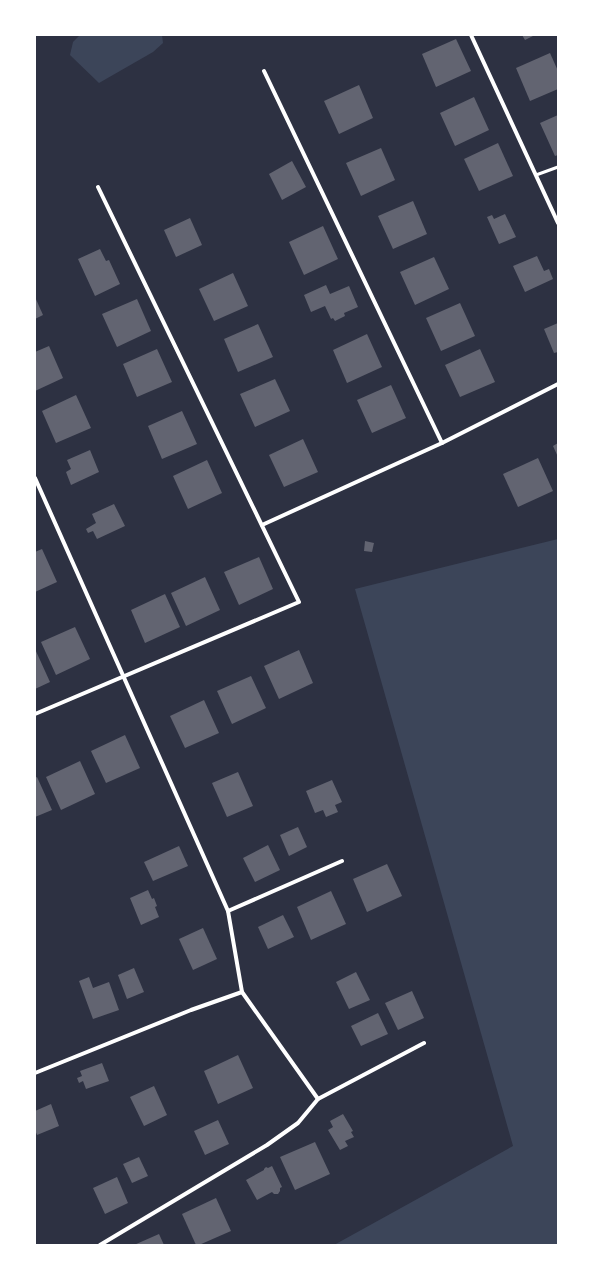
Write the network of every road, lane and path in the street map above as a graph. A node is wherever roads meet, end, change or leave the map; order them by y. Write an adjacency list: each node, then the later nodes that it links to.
1 (471, 35): 4 (street)
2 (264, 71): 8 (street)
3 (558, 166): 4 (lane)
4 (536, 175): 6 (street)
5 (98, 187): 10 (street)
6 (558, 223)
7 (558, 384): 8 (street)
8 (442, 443): 10 (street)
9 (35, 478): 11 (street)
10 (262, 525): 11 (street)
11 (124, 676): 12 (street); 14 (street)
12 (35, 714)
13 (342, 861): 14 (street)
14 (228, 911): 15 (street)
15 (242, 992): 17 (street); 18 (street)
16 (424, 1043): 18 (street)
17 (35, 1073)
18 (318, 1100): 19 (street)
19 (100, 1245)

